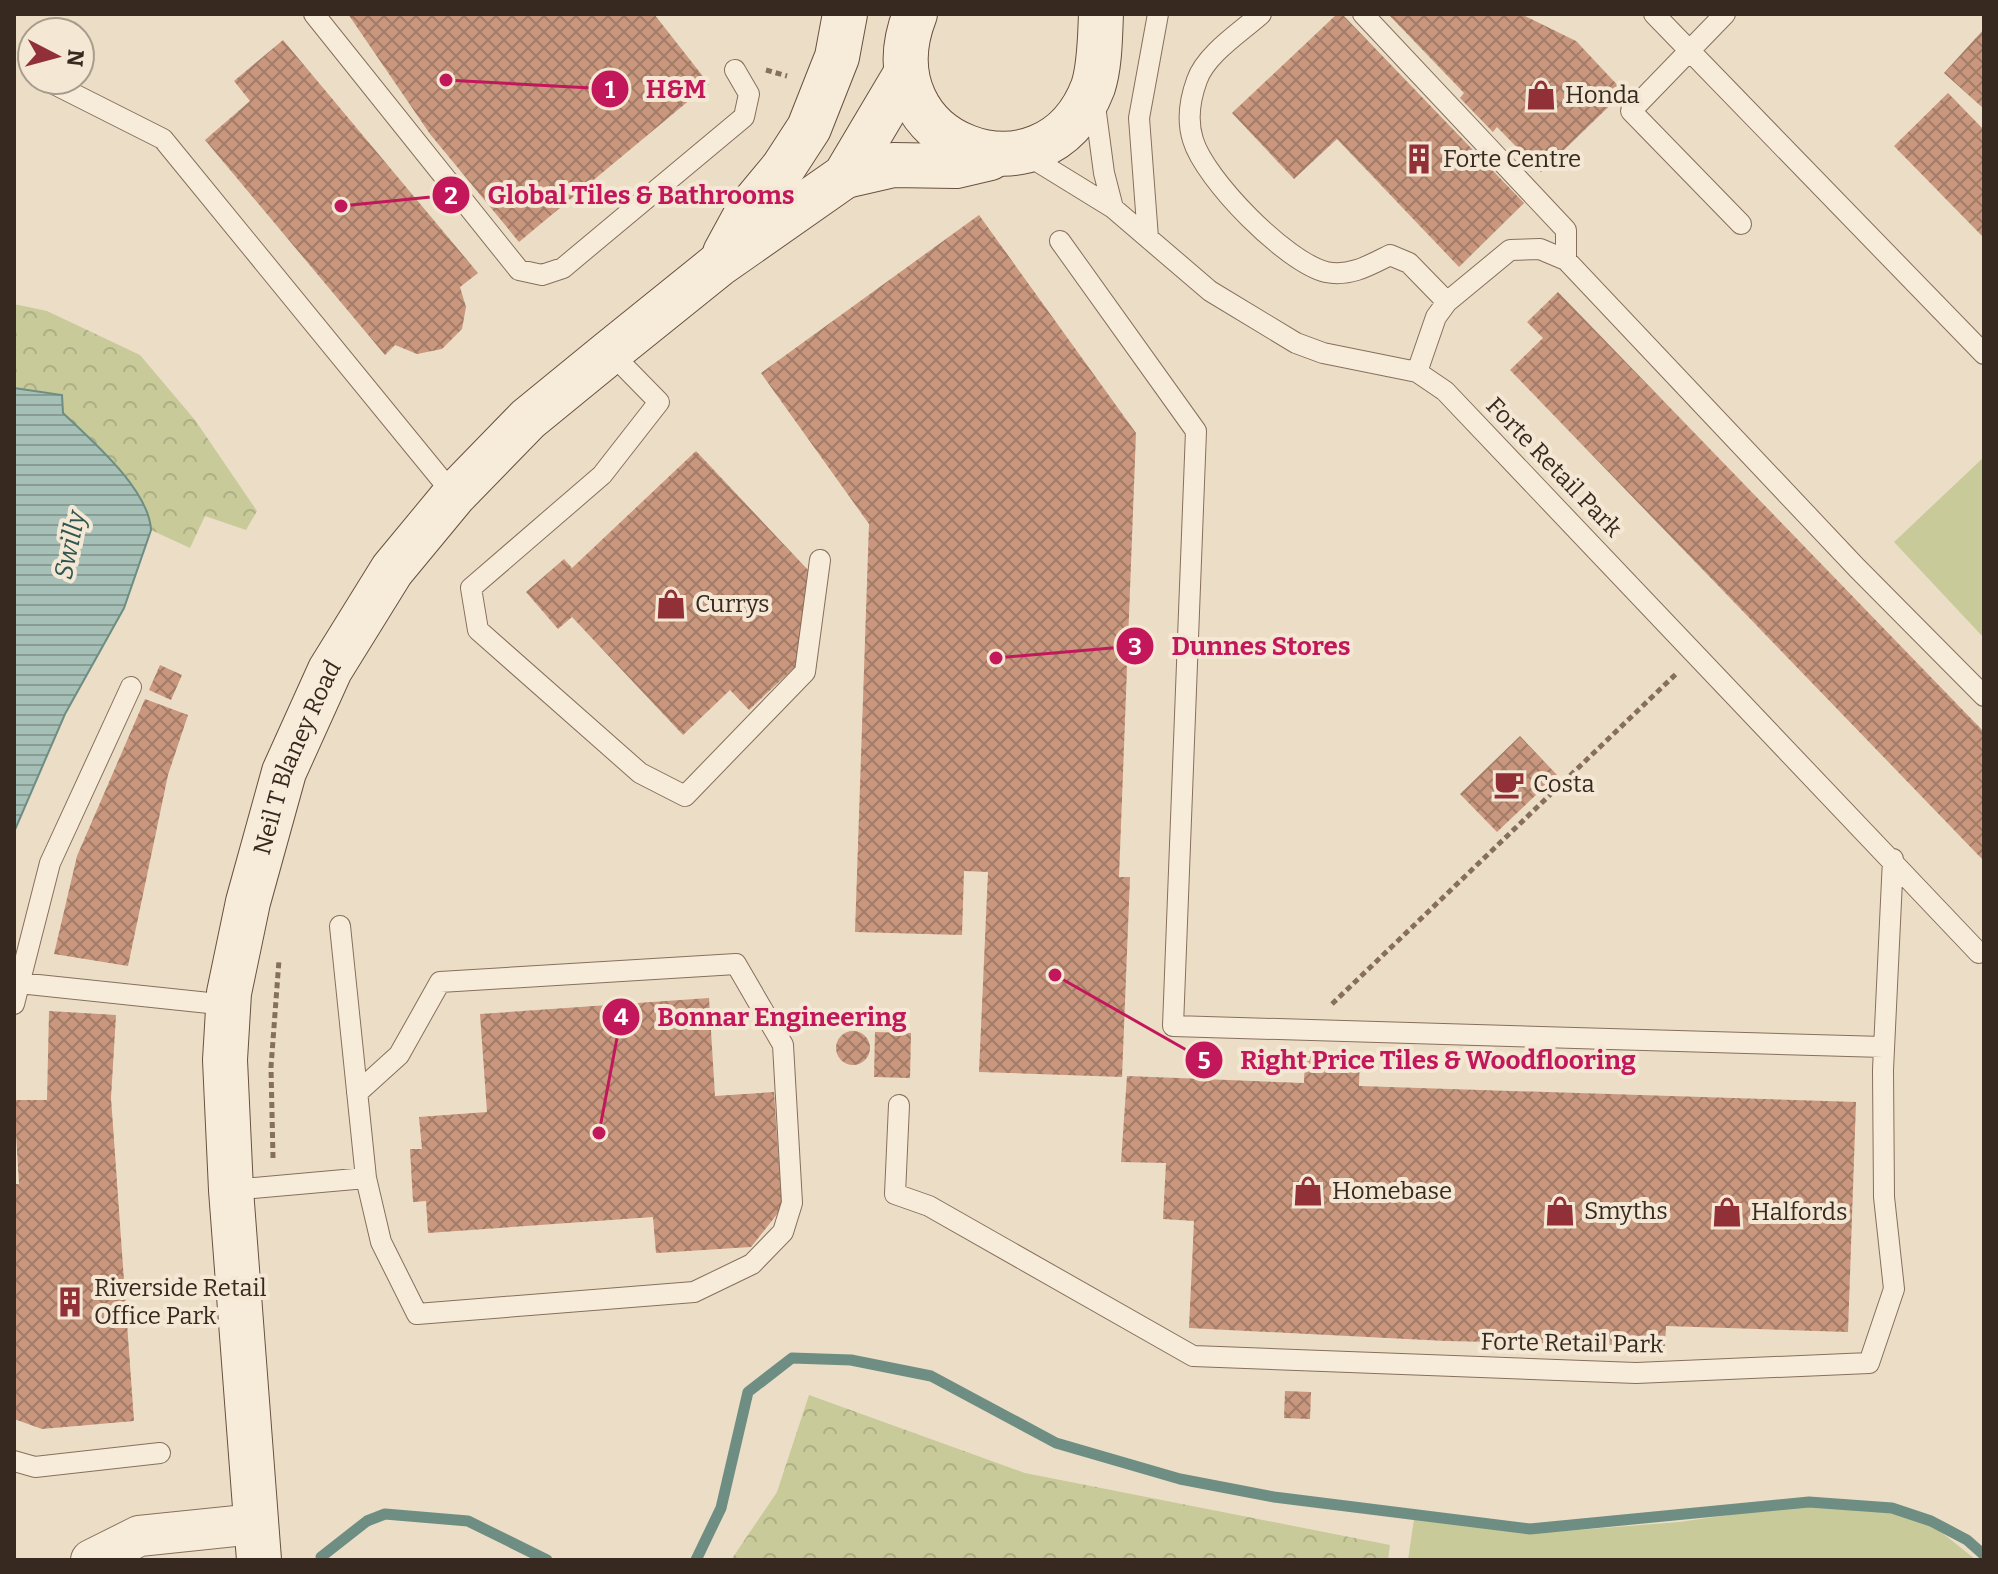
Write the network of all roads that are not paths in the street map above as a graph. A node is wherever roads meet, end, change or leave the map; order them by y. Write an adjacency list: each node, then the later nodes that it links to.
1 (314, 14): 12 (lane)
2 (845, 14): 22 (main road)
3 (914, 14): 13 (main road)
4 (1084, 14): 11 (main road)
5 (1158, 14): 19 (lane)
6 (1261, 14): 23 (lane)
7 (1363, 14): 21 (lane)
8 (1654, 14): 10 (lane)
9 (1725, 14): 10 (lane)
10 (1690, 51): 18 (lane); 25 (lane)
11 (1097, 52): 15 (main road, Neil T Blaney Road); 17 (lane)
12 (735, 70)
13 (905, 75): 15 (main road); 16 (main road, Neil T Blaney Road)
14 (78, 96): 27 (lane)
15 (1011, 153): 16 (main road, Neil T Blaney Road); 17 (lane, Forte Retail Park)
16 (845, 176): 22 (main road, Neil T Blaney Road)
17 (1113, 208): 19 (lane, Forte Retail Park)
18 (1741, 224)
19 (1148, 238): 26 (lane, Forte Retail Park)
20 (1060, 241): 37 (lane)
21 (1566, 260): 23 (lane); 30 (lane)
22 (718, 265): 24 (main road, Neil T Blaney Road)
23 (1447, 302): 26 (lane)
24 (610, 352): 27 (main road, Neil T Blaney Road); 28 (lane)
25 (1984, 354)
26 (1417, 372): 31 (lane, Forte Retail Park)
27 (454, 495): 36 (main road, Neil T Blaney Road)
28 (820, 560)
29 (131, 687): 34 (lane)
30 (1984, 696)
31 (1893, 859): 33 (lane, Forte Retail Park); 37 (lane, Forte Retail Park)
32 (340, 926): 38 (lane)
33 (1979, 953)
34 (19, 983): 35 (lane); 36 (lane)
35 (14, 1004)
36 (228, 1005): 41 (main road, Neil T Blaney Road)
37 (1883, 1047): 39 (lane, Forte Retail Park)
38 (357, 1093): 40 (lane); 40 (lane)
39 (899, 1105)
40 (366, 1178): 41 (lane)
41 (231, 1190): 44 (main road, Neil T Blaney Road)
42 (160, 1453): 43 (lane)
43 (14, 1461)
44 (258, 1542): 45 (street)
45 (91, 1560)

